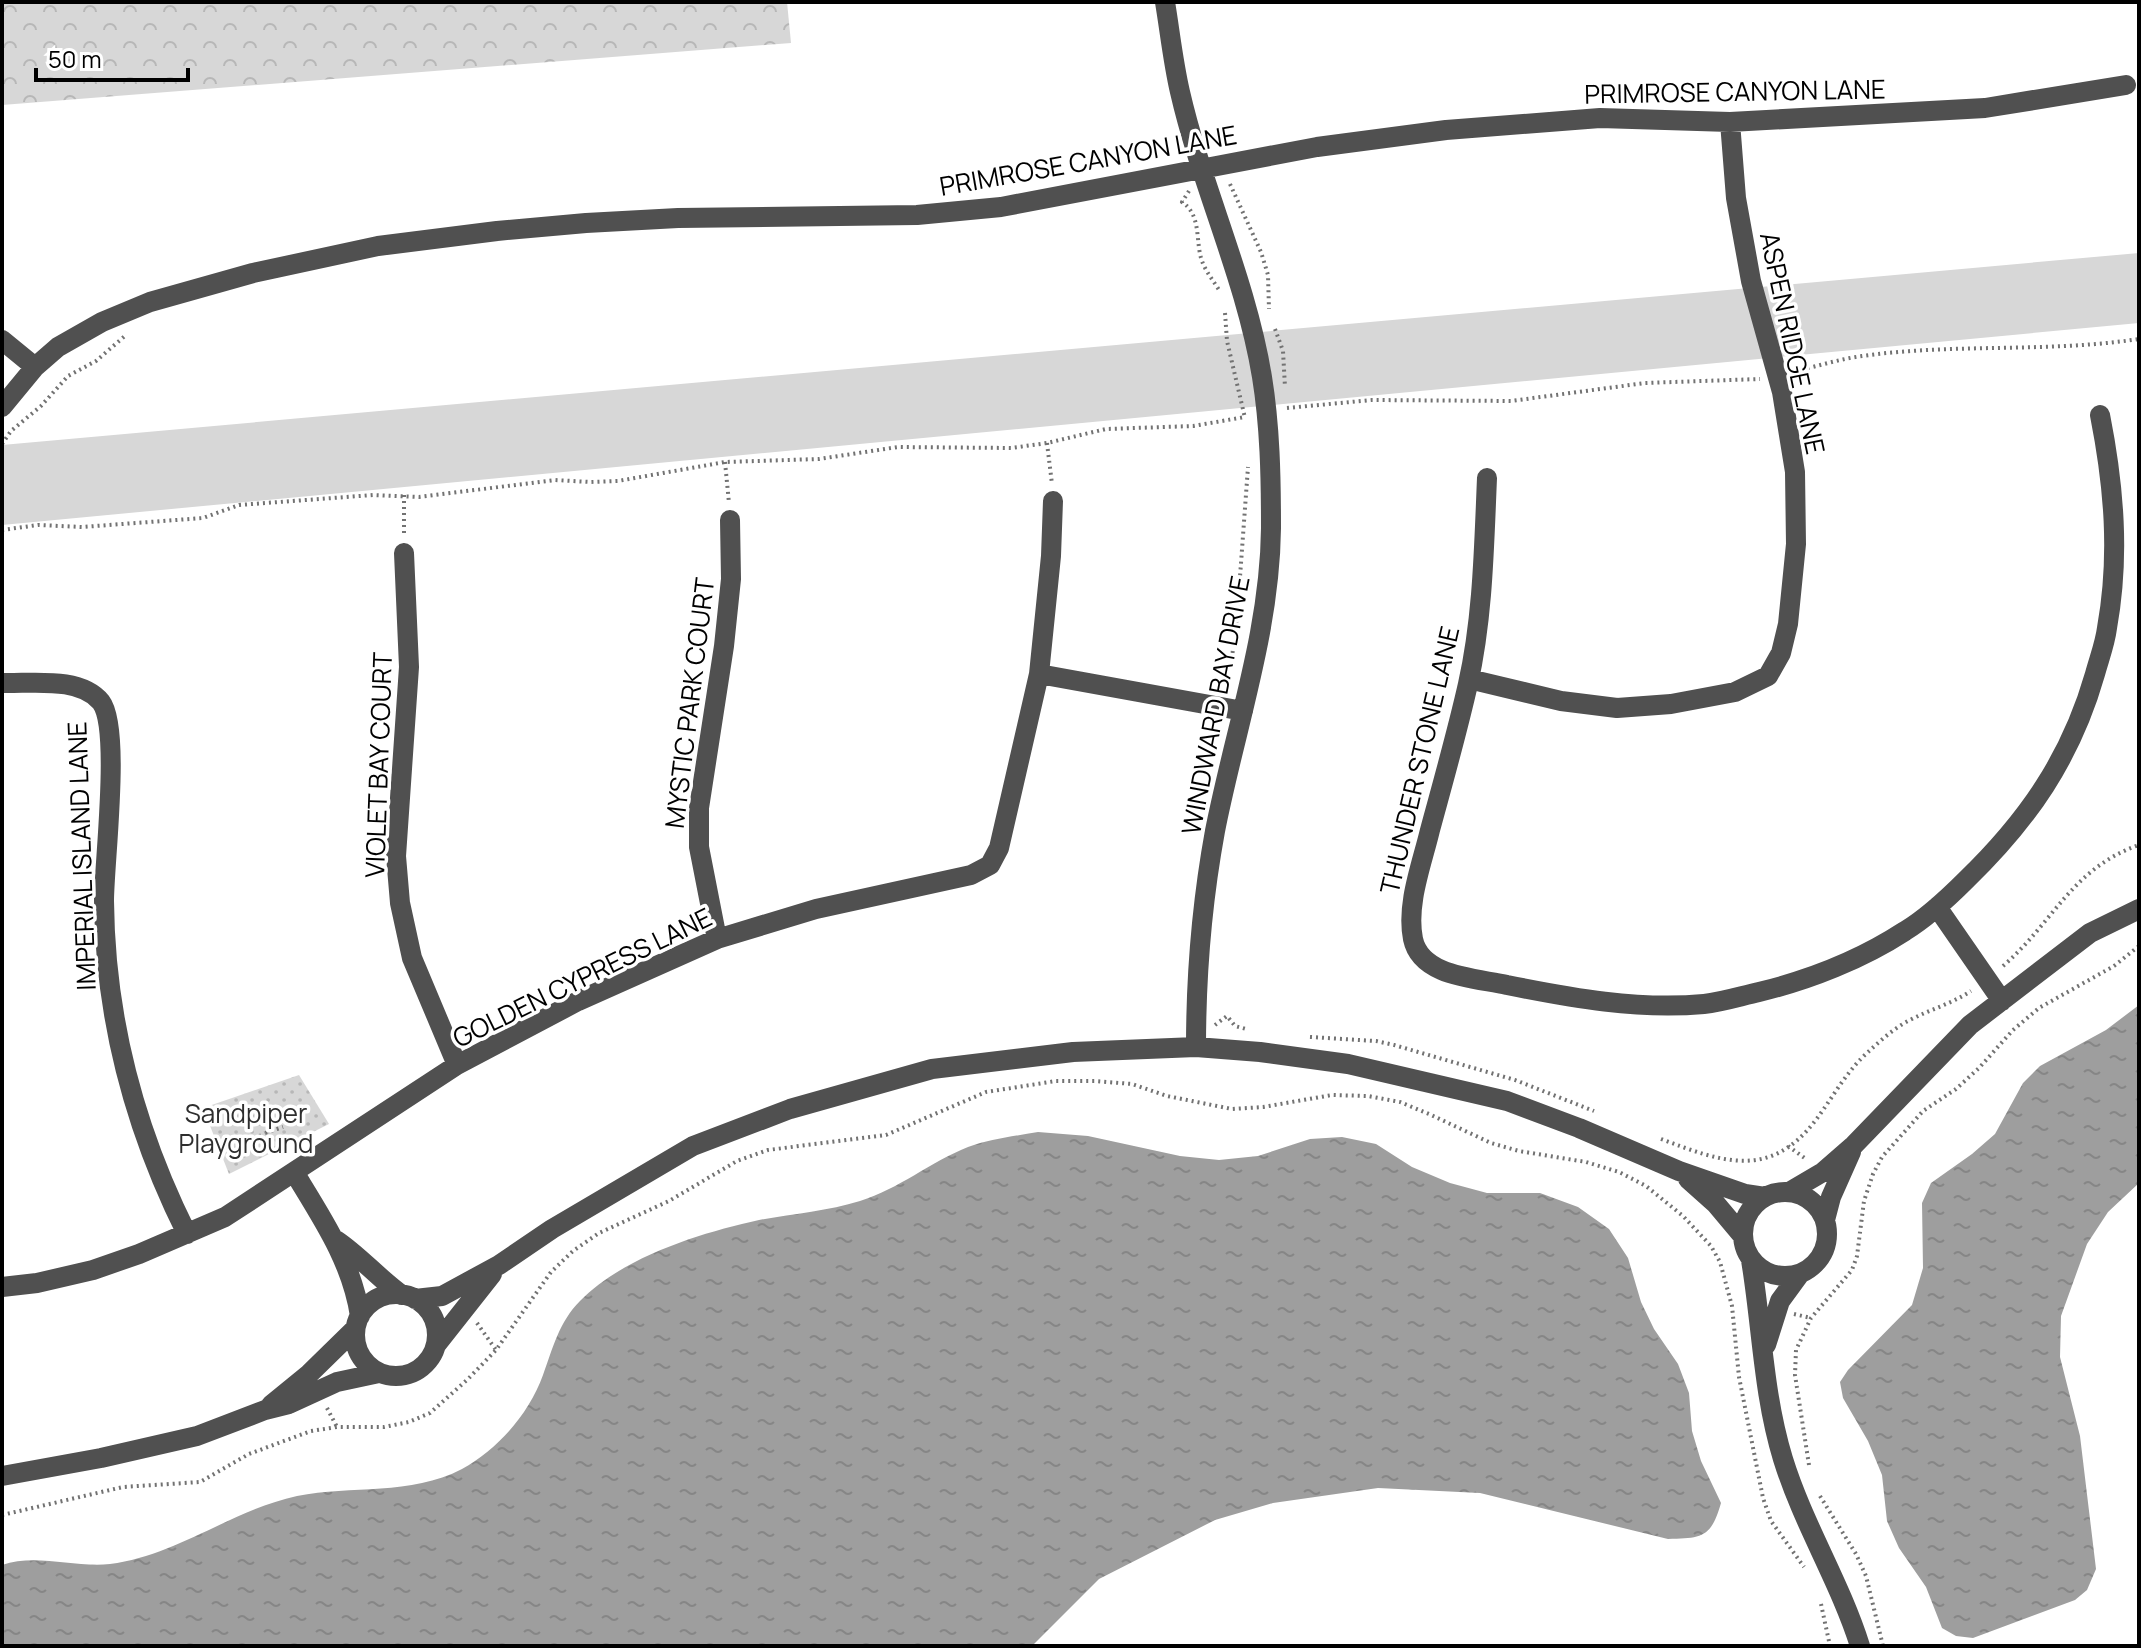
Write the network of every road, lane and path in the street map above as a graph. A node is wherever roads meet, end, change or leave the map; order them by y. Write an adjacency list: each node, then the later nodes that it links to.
1 (1165, 2): 4 (street, WINDWARD BAY DRIVE)
2 (2126, 85): 3 (street, PRIMROSE CANYON LANE)
3 (1730, 122): 4 (street, PRIMROSE CANYON LANE); 33 (street, ASPEN RIDGE LANE)
4 (1203, 168): 14 (street, PRIMROSE CANYON LANE); 35 (street, WINDWARD BAY DRIVE)
5 (1230, 184): 9 (path)
6 (1182, 202): 7 (path)
7 (1221, 297)
8 (1225, 305): 19 (path)
9 (1270, 313)
10 (1273, 324): 16 (path)
11 (132, 330): 22 (path)
12 (2139, 339): 15 (path)
13 (2, 340): 14 (street)
14 (35, 367): 17 (street, PRIMROSE CANYON LANE)
15 (1796, 371)
16 (1758, 380)
17 (2, 407)
18 (2100, 415): 37 (street)
19 (1245, 417): 20 (path); 21 (path)
20 (1246, 426)
21 (1047, 443): 23 (path); 27 (path)
22 (2, 444)
23 (725, 462): 26 (path); 28 (path)
24 (1248, 465): 32 (path)
25 (1487, 478): 33 (street, THUNDER STONE LANE)
26 (404, 495): 29 (path); 30 (path)
27 (1053, 501): 31 (street)
28 (730, 520): 39 (street, MYSTIC PARK COURT)
29 (2, 530)
30 (404, 553): 46 (street, VIOLET BAY COURT)
31 (1039, 674): 35 (street); 39 (street, GOLDEN CYPRESS LANE)
32 (1229, 679)
33 (1469, 679): 37 (street, THUNDER STONE LANE)
34 (2, 683): 59 (street, IMPERIAL ISLAND LANE)
35 (1243, 711): 45 (street, WINDWARD BAY DRIVE)
36 (2139, 845): 41 (path)
37 (1937, 907): 41 (street)
38 (2139, 909): 42 (street)
39 (717, 939): 46 (street, GOLDEN CYPRESS LANE)
40 (2139, 946): 72 (path)
41 (1988, 980): 42 (street); 50 (path)
42 (2002, 1001): 52 (street)
43 (1257, 1030): 45 (path)
44 (1300, 1035): 47 (path)
45 (1196, 1042): 54 (street); 63 (street)
46 (457, 1065): 55 (street, GOLDEN CYPRESS LANE)
47 (1601, 1114)
48 (283, 1127): 49 (path)
49 (265, 1133): 51 (path); 53 (path)
50 (1648, 1135)
51 (249, 1142)
52 (1854, 1145): 56 (street); 58 (street)
53 (276, 1154)
54 (1679, 1171): 57 (street); 60 (street)
55 (294, 1172): 59 (street, GOLDEN CYPRESS LANE); 61 (street)
56 (1789, 1192): 57 (street); 58 (street)
57 (1765, 1197): 60 (street)
58 (1825, 1220): 64 (street)
59 (187, 1234): 65 (street, GOLDEN CYPRESS LANE)
60 (1742, 1235): 62 (street)
61 (336, 1240): 66 (street); 67 (street)
62 (1751, 1260): 64 (street); 69 (street)
63 (499, 1265): 66 (street); 68 (street)
64 (1799, 1275): 69 (street)
65 (2, 1287)
66 (408, 1297): 67 (street); 68 (street)
67 (358, 1322): 70 (street); 71 (street)
68 (436, 1345): 70 (street)
69 (1764, 1357): 79 (street)
70 (379, 1373): 71 (street)
71 (265, 1410): 73 (street)
72 (1811, 1473)
73 (2, 1476)
74 (1815, 1484): 80 (path)
75 (2, 1515): 76 (path)
76 (1808, 1575)
77 (1818, 1597): 78 (path)
78 (1830, 1646)
79 (1860, 1646)
80 (1883, 1646)

